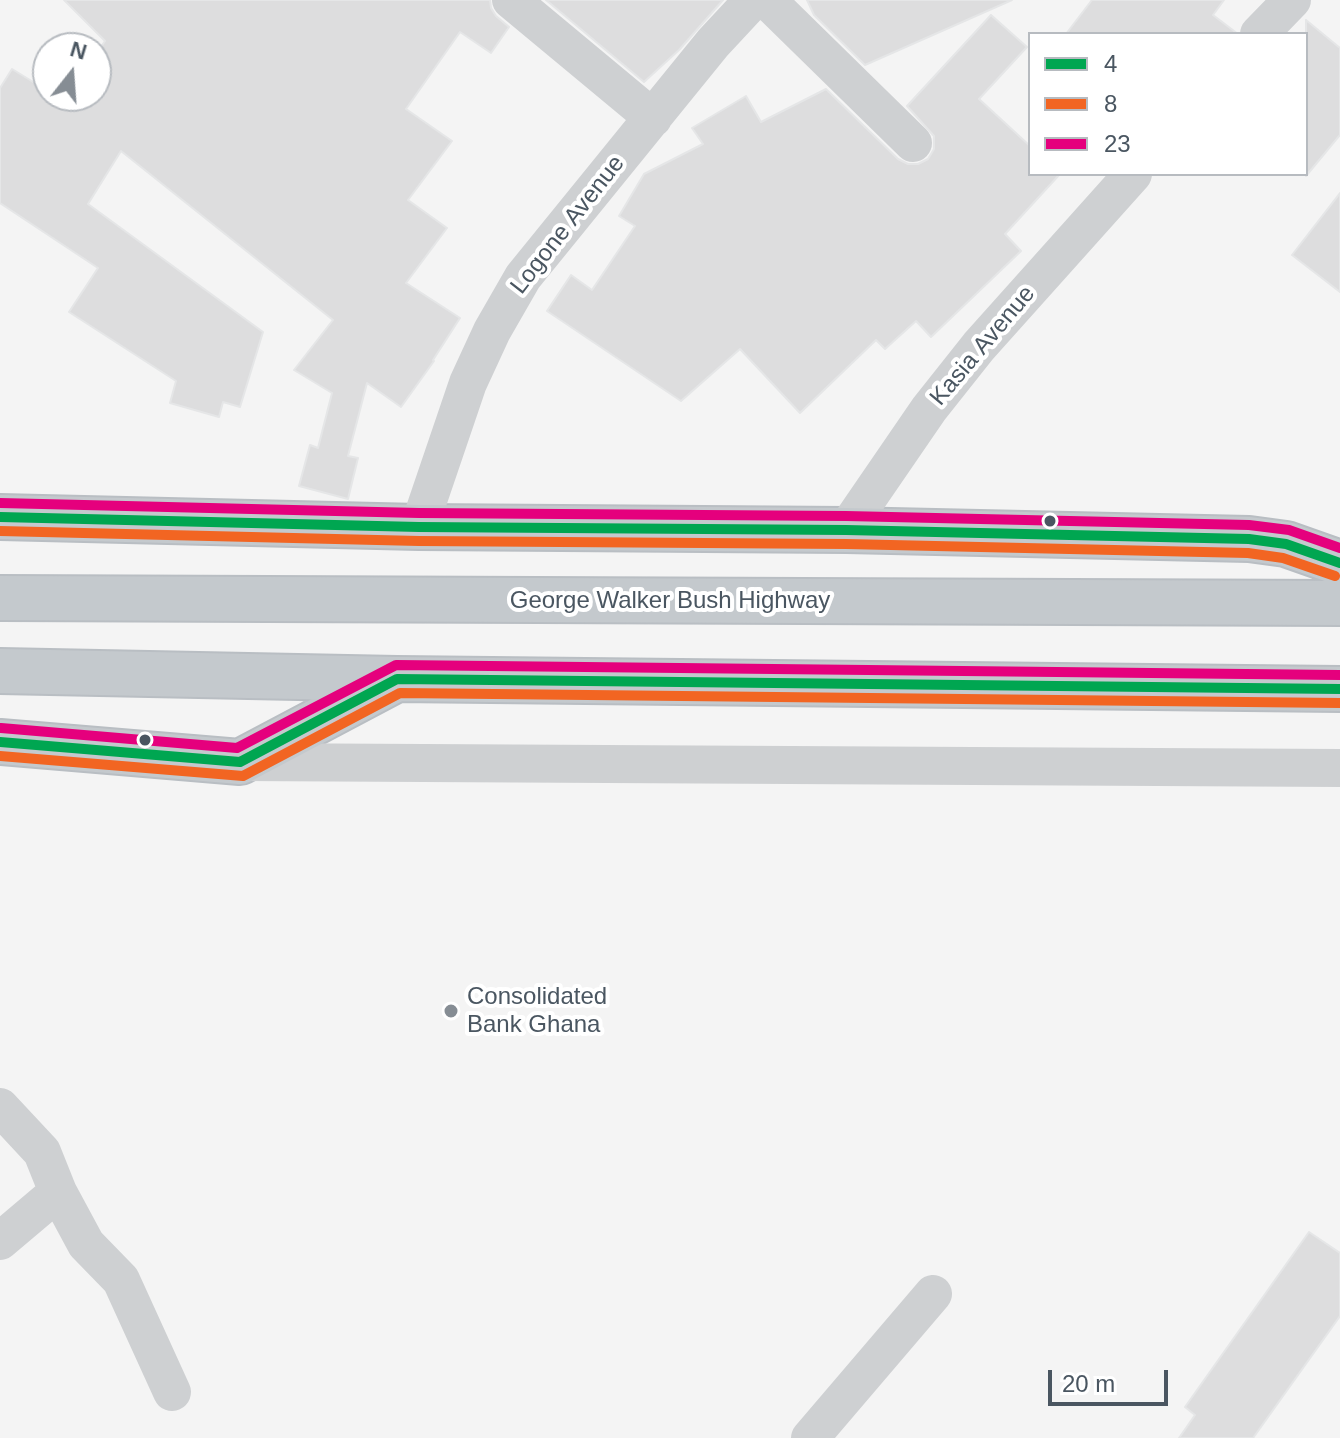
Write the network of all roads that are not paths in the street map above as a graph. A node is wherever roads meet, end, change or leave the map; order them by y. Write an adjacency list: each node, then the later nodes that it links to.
1 (511, 0): 6 (street)
2 (753, 0): 6 (street, Logone Avenue)
3 (767, 0): 7 (street)
4 (1292, 0): 5 (street)
5 (1261, 32)
6 (653, 118): 10 (street, Logone Avenue)
7 (913, 143)
8 (1131, 176): 11 (street, Kasia Avenue)
9 (0, 517): 10 (highway)
10 (419, 527): 11 (highway)
11 (846, 530): 12 (highway)
12 (1340, 563)
13 (0, 598): 14 (highway, George Walker Bush Highway)
14 (1340, 603)
15 (0, 671): 16 (highway)
16 (397, 679): 17 (highway); 19 (highway)
17 (1340, 689)
18 (0, 742): 19 (highway)
19 (240, 762): 20 (street)
20 (1340, 768)
21 (0, 1107): 22 (street)
22 (58, 1192): 23 (street); 25 (street)
23 (0, 1241)
24 (933, 1294): 26 (street)
25 (172, 1392)
26 (810, 1438)

